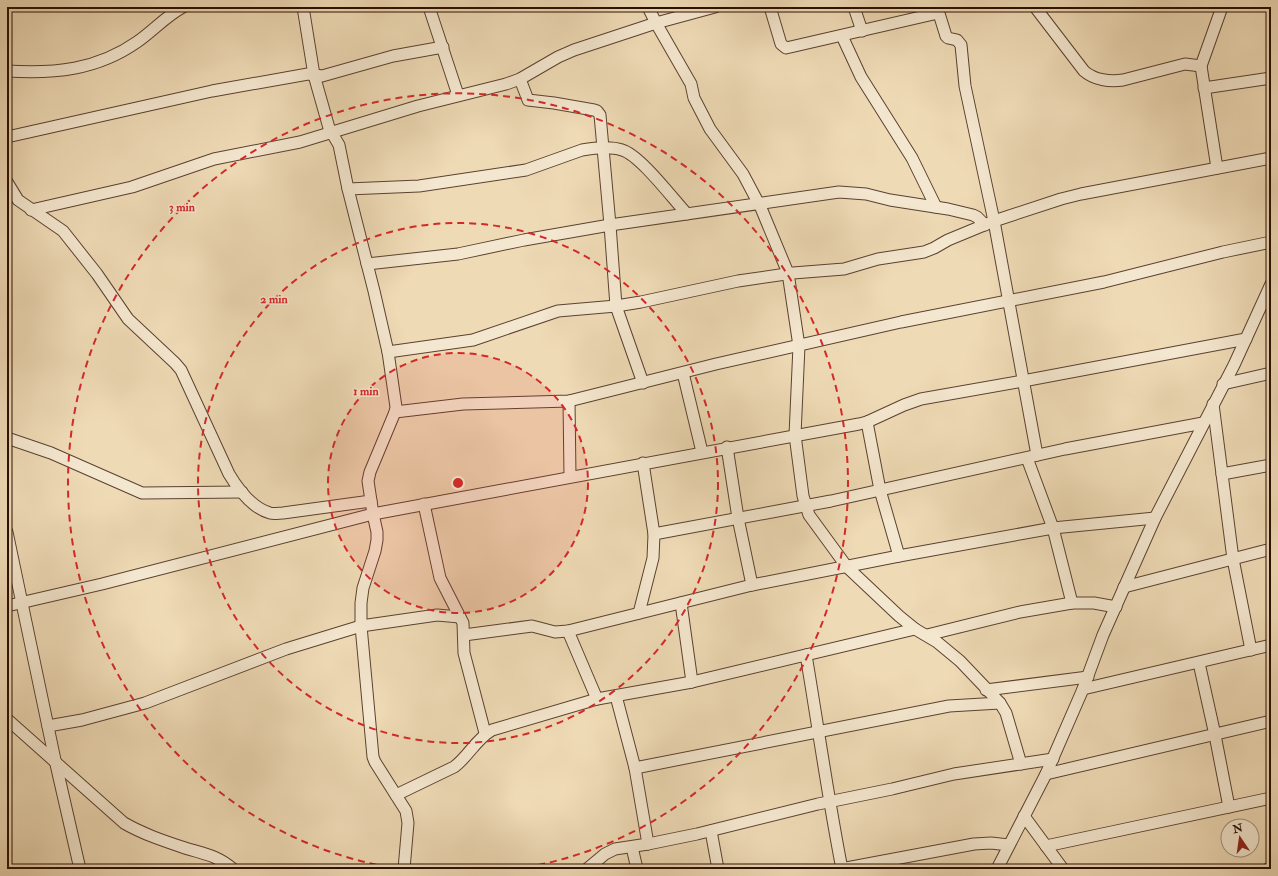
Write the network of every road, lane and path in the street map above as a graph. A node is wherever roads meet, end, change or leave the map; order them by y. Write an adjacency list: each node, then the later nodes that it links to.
1 (184, 7): 16 (street)
2 (303, 7): 17 (street)
3 (429, 7): 14 (street)
4 (648, 7): 11 (street)
5 (770, 7): 13 (street)
6 (854, 7): 12 (street)
7 (1035, 7): 15 (street)
8 (1222, 7): 15 (street)
9 (710, 8): 11 (street)
10 (938, 10): 12 (street); 33 (street)
11 (656, 23): 19 (street); 29 (street)
12 (862, 32): 13 (street)
13 (842, 36): 30 (street)
14 (443, 47): 17 (street); 21 (street)
15 (1201, 66): 20 (street)
16 (7, 71)
17 (314, 75): 22 (street); 23 (street)
18 (1271, 78): 20 (street)
19 (520, 79): 21 (street); 24 (street)
20 (1204, 88): 26 (street)
21 (458, 95): 22 (street)
22 (332, 132): 28 (street); 31 (street)
23 (7, 137)
24 (603, 148): 28 (street); 32 (street); 34 (street)
25 (1271, 158): 26 (street)
26 (1217, 168): 33 (street)
27 (7, 182): 31 (street)
28 (348, 189): 36 (street)
29 (759, 204): 30 (street); 32 (street); 37 (street)
30 (936, 207): 33 (street)
31 (31, 210): 65 (street)
32 (687, 214): 34 (street)
33 (990, 223): 37 (street); 40 (street)
34 (610, 225): 36 (street); 41 (street)
35 (1271, 242): 40 (street)
36 (367, 264): 44 (street)
37 (788, 273): 41 (street); 43 (street)
38 (1271, 284): 39 (street)
39 (1268, 297): 42 (street)
40 (1009, 300): 43 (street); 47 (street)
41 (616, 306): 44 (street); 48 (street)
42 (1246, 339): 47 (street); 49 (street)
43 (799, 346): 45 (street); 55 (street)
44 (388, 352): 52 (street)
45 (684, 373): 48 (street); 58 (street)
46 (1271, 373): 49 (street)
47 (1023, 381): 53 (street); 59 (street)
48 (643, 383): 50 (street)
49 (1223, 384): 51 (street)
50 (568, 401): 52 (street); 63 (street)
51 (1213, 404): 54 (street); 62 (street)
52 (395, 412): 66 (street)
53 (867, 422): 55 (street); 64 (street)
54 (1203, 423): 59 (street); 71 (street)
55 (795, 435): 57 (street); 68 (street)
56 (7, 438): 65 (street)
57 (727, 447): 58 (street); 70 (street)
58 (702, 452): 60 (street)
59 (1032, 456): 64 (street); 72 (street)
60 (643, 463): 63 (street); 74 (street)
61 (1271, 465): 62 (street)
62 (1222, 474): 77 (street)
63 (570, 476): 67 (street)
64 (880, 490): 68 (street); 76 (street)
65 (242, 492): 66 (street)
66 (371, 501): 69 (street)
67 (424, 504): 69 (street); 87 (street)
68 (805, 506): 70 (street); 78 (street)
69 (373, 514): 81 (street); 88 (street)
70 (738, 518): 74 (street); 79 (street)
71 (1155, 518): 72 (street); 80 (street)
72 (1053, 528): 76 (street); 83 (street)
73 (7, 532): 81 (street)
74 (654, 534): 86 (street)
75 (1271, 549): 77 (street)
76 (900, 556): 78 (street)
77 (1233, 559): 80 (street); 94 (street)
78 (847, 567): 79 (street); 89 (street)
79 (752, 585): 82 (street)
80 (1124, 587): 85 (street)
81 (23, 602): 84 (street); 106 (street)
82 (681, 603): 86 (street); 98 (street)
83 (1072, 603): 85 (street); 92 (street)
84 (7, 606)
85 (1116, 607): 97 (street)
86 (639, 613): 90 (street)
87 (460, 617): 88 (street); 91 (street)
88 (361, 626): 106 (street); 115 (street)
89 (915, 629): 92 (street); 95 (street)
90 (568, 631): 91 (street); 102 (street)
91 (464, 635): 107 (street)
92 (927, 635): 100 (street)
93 (1271, 645): 94 (street)
94 (1251, 650): 96 (street)
95 (806, 655): 98 (street); 108 (street)
96 (1199, 663): 99 (street); 109 (street)
97 (1088, 676): 99 (street); 100 (street)
98 (692, 682): 101 (street)
99 (1083, 689): 110 (street)
100 (986, 690): 103 (street)
101 (616, 696): 102 (street); 113 (street)
102 (597, 699): 107 (street)
103 (1000, 703): 108 (street); 112 (street)
104 (7, 719): 111 (street)
105 (1271, 721): 109 (street)
106 (48, 726): 111 (street)
107 (486, 733): 115 (street)
108 (819, 733): 113 (street); 117 (street)
109 (1215, 735): 114 (street); 118 (street)
110 (1053, 759): 112 (street); 114 (street)
111 (55, 760): 125 (street); 126 (street)
112 (1022, 764): 117 (street)
113 (635, 768): 121 (street)
114 (1046, 774): 119 (street)
115 (396, 795): 127 (street)
116 (1271, 798): 118 (street)
117 (829, 802): 120 (street); 131 (street)
118 (1229, 807): 123 (street)
119 (1024, 816): 122 (street); 123 (street)
120 (711, 830): 121 (street); 130 (street)
121 (648, 844): 124 (street)
122 (1009, 845): 131 (street); 132 (street)
123 (1046, 846): 133 (street)
124 (632, 847): 128 (street); 129 (street)
125 (80, 869)
126 (233, 869)
127 (404, 869)
128 (587, 869)
129 (636, 869)
130 (718, 869)
131 (841, 869)
132 (997, 869)
133 (1063, 869)

